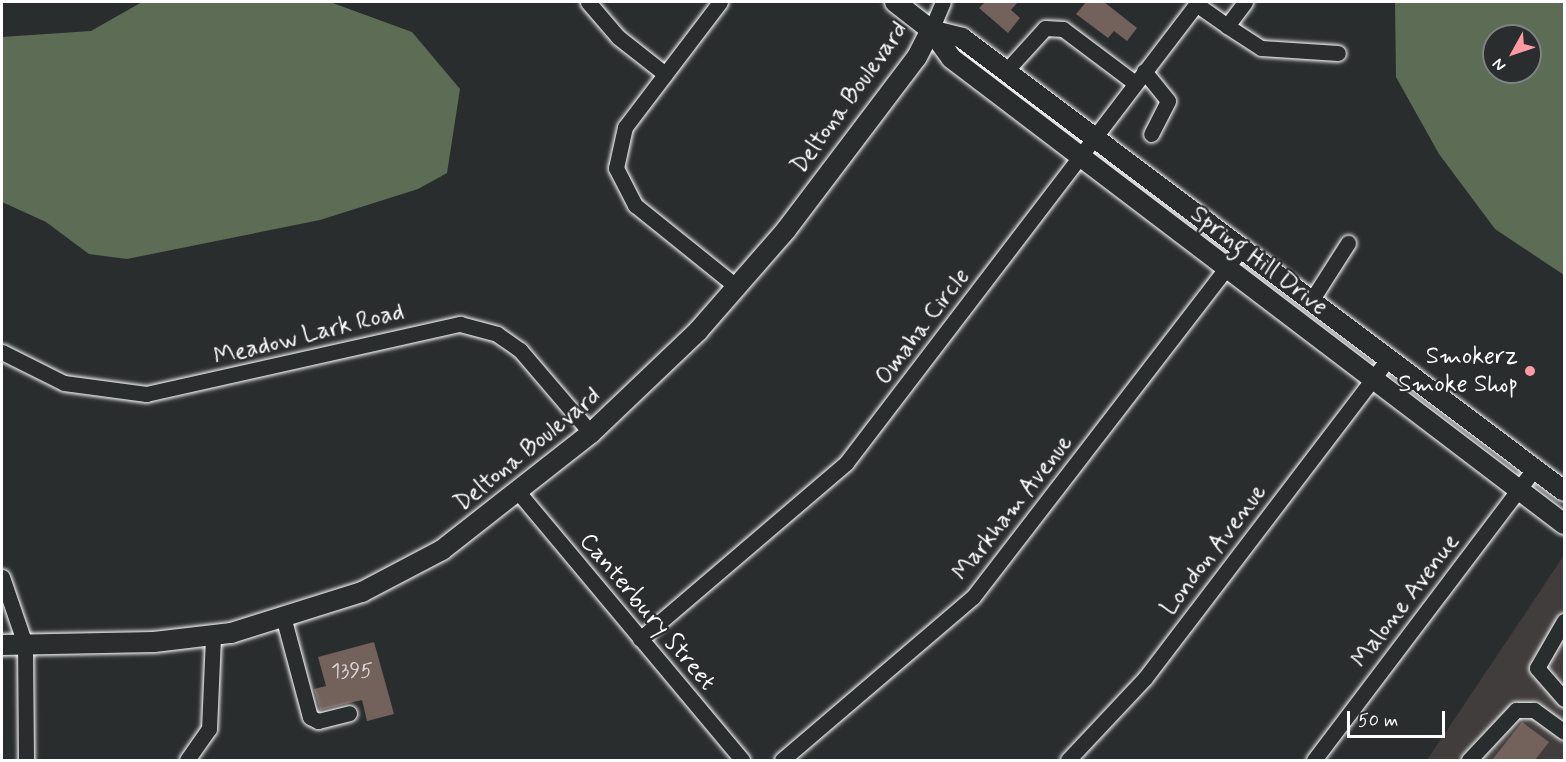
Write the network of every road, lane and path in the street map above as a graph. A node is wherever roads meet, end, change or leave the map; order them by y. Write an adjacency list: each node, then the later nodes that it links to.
1 (588, 2): 11 (street)
2 (720, 2): 11 (street)
3 (894, 2): 8 (main road, Spring Hill Drive)
4 (943, 2): 8 (street)
5 (1245, 2): 7 (street)
6 (1197, 3): 7 (street); 12 (street, Omaha Circle)
7 (1227, 26): 9 (street)
8 (931, 30): 10 (main road, Spring Hill Drive); 15 (main road, Spring Hill Drive); 19 (main road, Deltona Boulevard)
9 (1338, 53)
10 (1005, 72): 12 (street); 14 (main road, Spring Hill Drive)
11 (666, 74): 19 (street)
12 (1139, 77): 13 (street); 14 (street, Omaha Circle)
13 (1151, 134)
14 (1094, 137): 15 (street, Omaha Circle); 17 (main road, Spring Hill Drive)
15 (1080, 157): 18 (main road, Spring Hill Drive); 34 (street, Omaha Circle)
16 (1348, 243): 20 (street)
17 (1241, 249): 18 (street, Markham Avenue); 20 (main road, Spring Hill Drive)
18 (1226, 269): 23 (main road, Spring Hill Drive); 43 (street, Markham Avenue)
19 (737, 287): 24 (main road, Deltona Boulevard)
20 (1311, 301): 22 (main road, Spring Hill Drive)
21 (4, 357): 24 (street, Meadow Lark Road)
22 (1388, 359): 23 (street, London Avenue); 25 (main road, Spring Hill Drive)
23 (1372, 379): 26 (main road, Spring Hill Drive); 44 (street, London Avenue)
24 (591, 433): 28 (main road, Deltona Boulevard)
25 (1534, 469): 26 (street, Malone Avenue); 27 (main road, Spring Hill Drive)
26 (1518, 490): 29 (main road, Spring Hill Drive); 45 (street, Malone Avenue)
27 (1564, 491)
28 (519, 493): 31 (main road, Deltona Boulevard); 34 (street, Canterbury Street)
29 (1564, 524)
30 (2, 577): 35 (street)
31 (284, 620): 33 (main road, Deltona Boulevard); 38 (street)
32 (1564, 621): 37 (street)
33 (213, 636): 35 (main road, Deltona Boulevard); 41 (street)
34 (640, 639): 42 (street, Canterbury Street)
35 (25, 644): 36 (main road, Deltona Boulevard); 40 (street)
36 (2, 645)
37 (1564, 699)
38 (349, 713)
39 (1564, 732): 46 (street)
40 (26, 760)
41 (187, 760)
42 (742, 760)
43 (782, 760)
44 (1068, 760)
45 (1314, 760)
46 (1469, 760)

